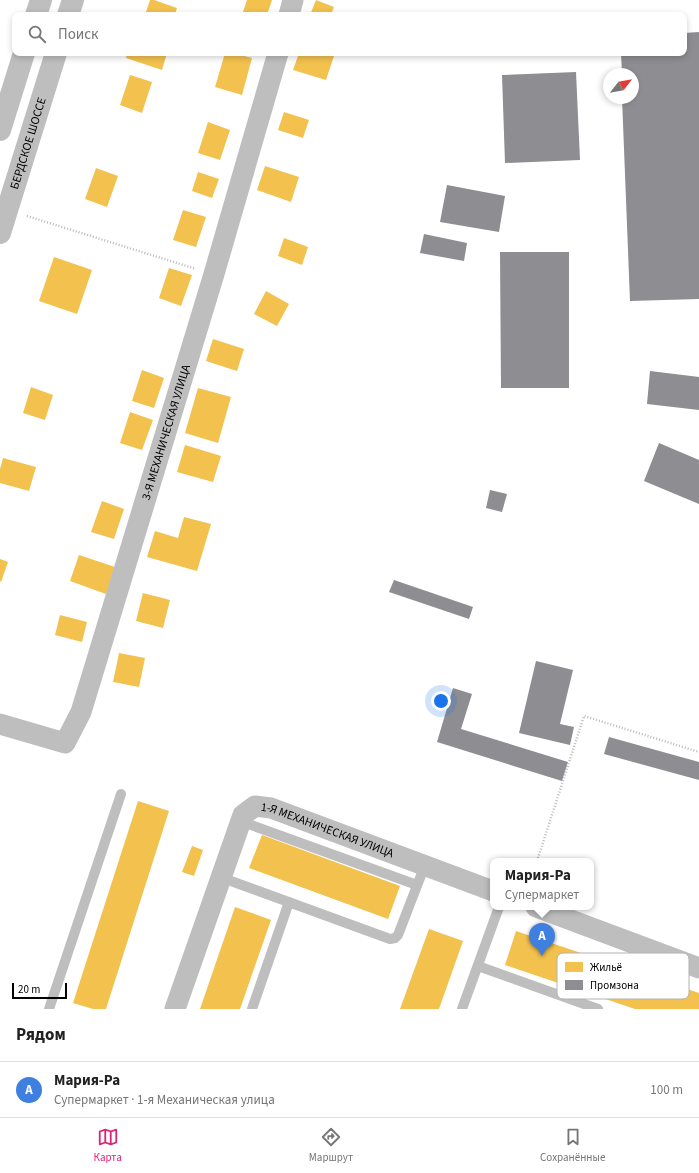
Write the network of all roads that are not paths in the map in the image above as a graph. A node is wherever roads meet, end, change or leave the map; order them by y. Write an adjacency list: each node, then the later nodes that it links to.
1 (41, 0): 4 (highway)
2 (73, 0): 5 (highway)
3 (293, 0): 6 (street)
4 (37, 12)
5 (69, 12)
6 (290, 12)
7 (23, 56): 10 (highway)
8 (55, 56): 11 (highway, БЕРДСКОЕ ШОССЕ)
9 (277, 56): 12 (street, 3-Я МЕХАНИЧЕСКАЯ УЛИЦА)
10 (0, 130)
11 (0, 234)
12 (0, 724)
13 (121, 794): 28 (lane)
14 (240, 820): 15 (street, 1-Я МЕХАНИЧЕСКАЯ УЛИЦА); 16 (street, 1-Я МЕХАНИЧЕСКАЯ УЛИЦА); 17 (lane)
15 (425, 865): 17 (lane); 18 (street, 1-Я МЕХАНИЧЕСКАЯ УЛИЦА)
16 (220, 877): 19 (lane); 29 (street, 1-Я МЕХАНИЧЕСКАЯ УЛИЦА)
17 (417, 885): 19 (lane)
18 (490, 890)
19 (289, 902): 30 (lane)
20 (498, 910): 24 (lane)
21 (544, 910): 22 (street)
22 (659, 953)
23 (689, 964): 25 (street)
24 (478, 966): 26 (lane); 31 (lane)
25 (699, 968)
26 (557, 994)
27 (570, 999): 32 (lane)
28 (49, 1009)
29 (175, 1009)
30 (252, 1009)
31 (462, 1009)
32 (598, 1009)

